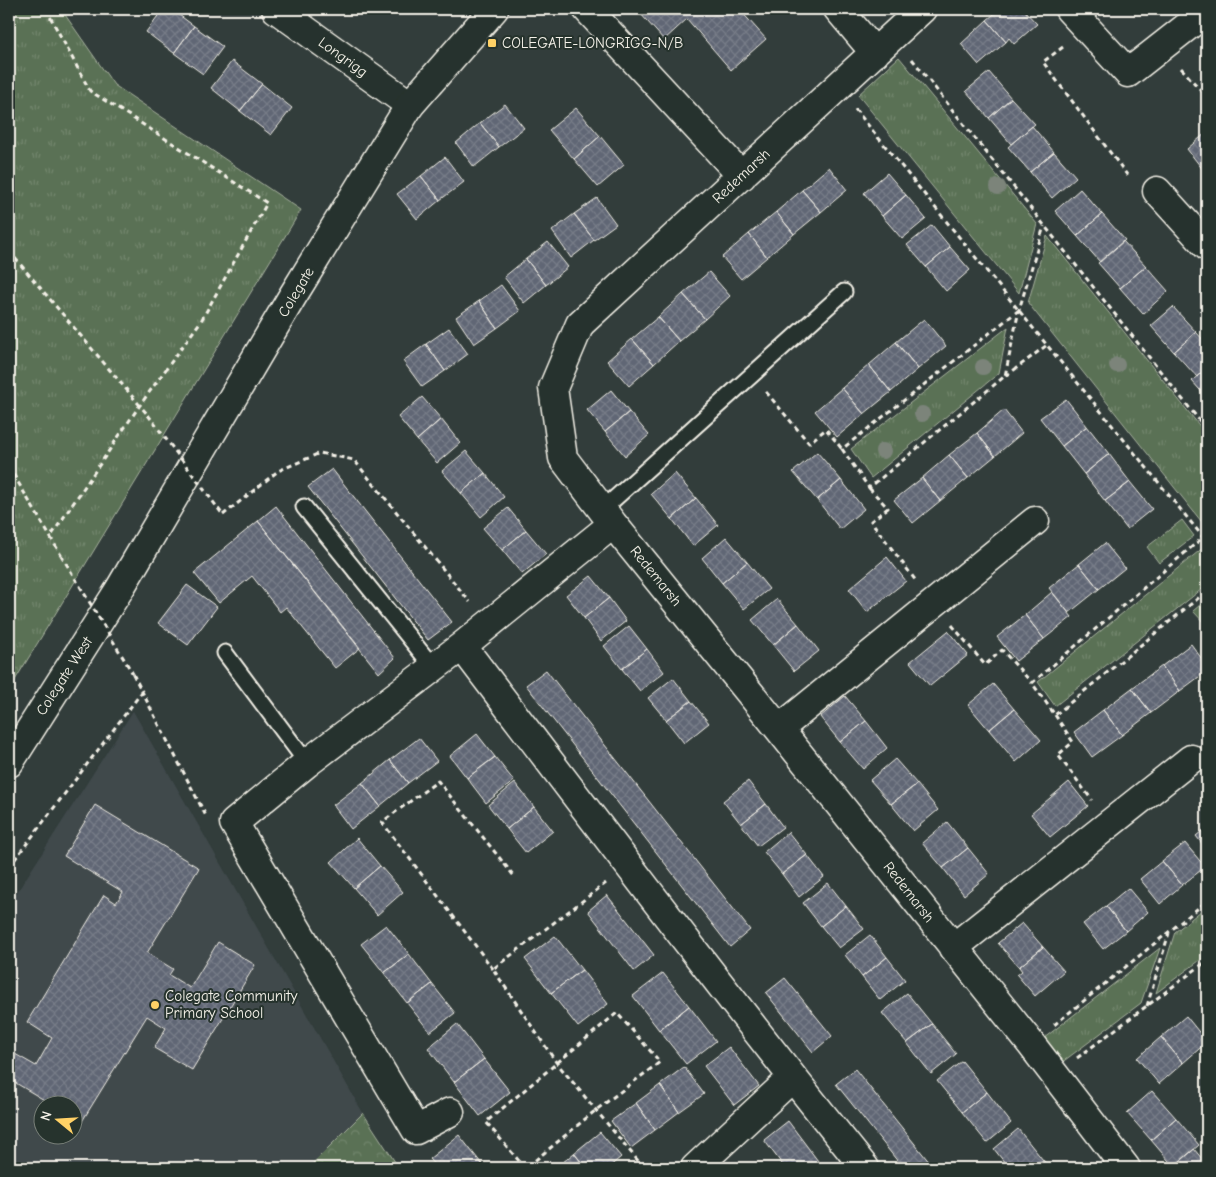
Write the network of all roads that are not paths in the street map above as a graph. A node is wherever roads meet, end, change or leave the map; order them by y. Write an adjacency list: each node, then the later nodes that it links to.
1 (276, 9): 9 (street, Longrigg)
2 (494, 9): 9 (street, Colegate)
3 (587, 9): 10 (street)
4 (838, 9): 8 (street)
5 (922, 9): 8 (street, Redemarsh)
6 (1069, 9): 7 (street)
7 (1207, 11)
8 (884, 44): 10 (street, Redemarsh)
9 (410, 105): 17 (street, Colegate)
10 (742, 176): 15 (street, Redemarsh)
11 (1157, 191): 12 (street)
12 (1207, 246)
13 (844, 292): 15 (lane)
14 (304, 507): 20 (lane)
15 (608, 516): 18 (street); 21 (street, Redemarsh)
16 (1035, 521): 21 (street)
17 (119, 590): 23 (street, Colegate West)
18 (462, 646): 20 (street); 26 (street)
19 (225, 653): 24 (lane)
20 (433, 667): 24 (street)
21 (779, 728): 25 (street, Redemarsh)
22 (1191, 759): 25 (street)
23 (9, 762)
24 (306, 763): 27 (street)
25 (953, 948): 30 (street, Redemarsh)
26 (792, 1078): 28 (street); 29 (street)
27 (450, 1112)
28 (695, 1168)
29 (865, 1168)
30 (1126, 1168)

